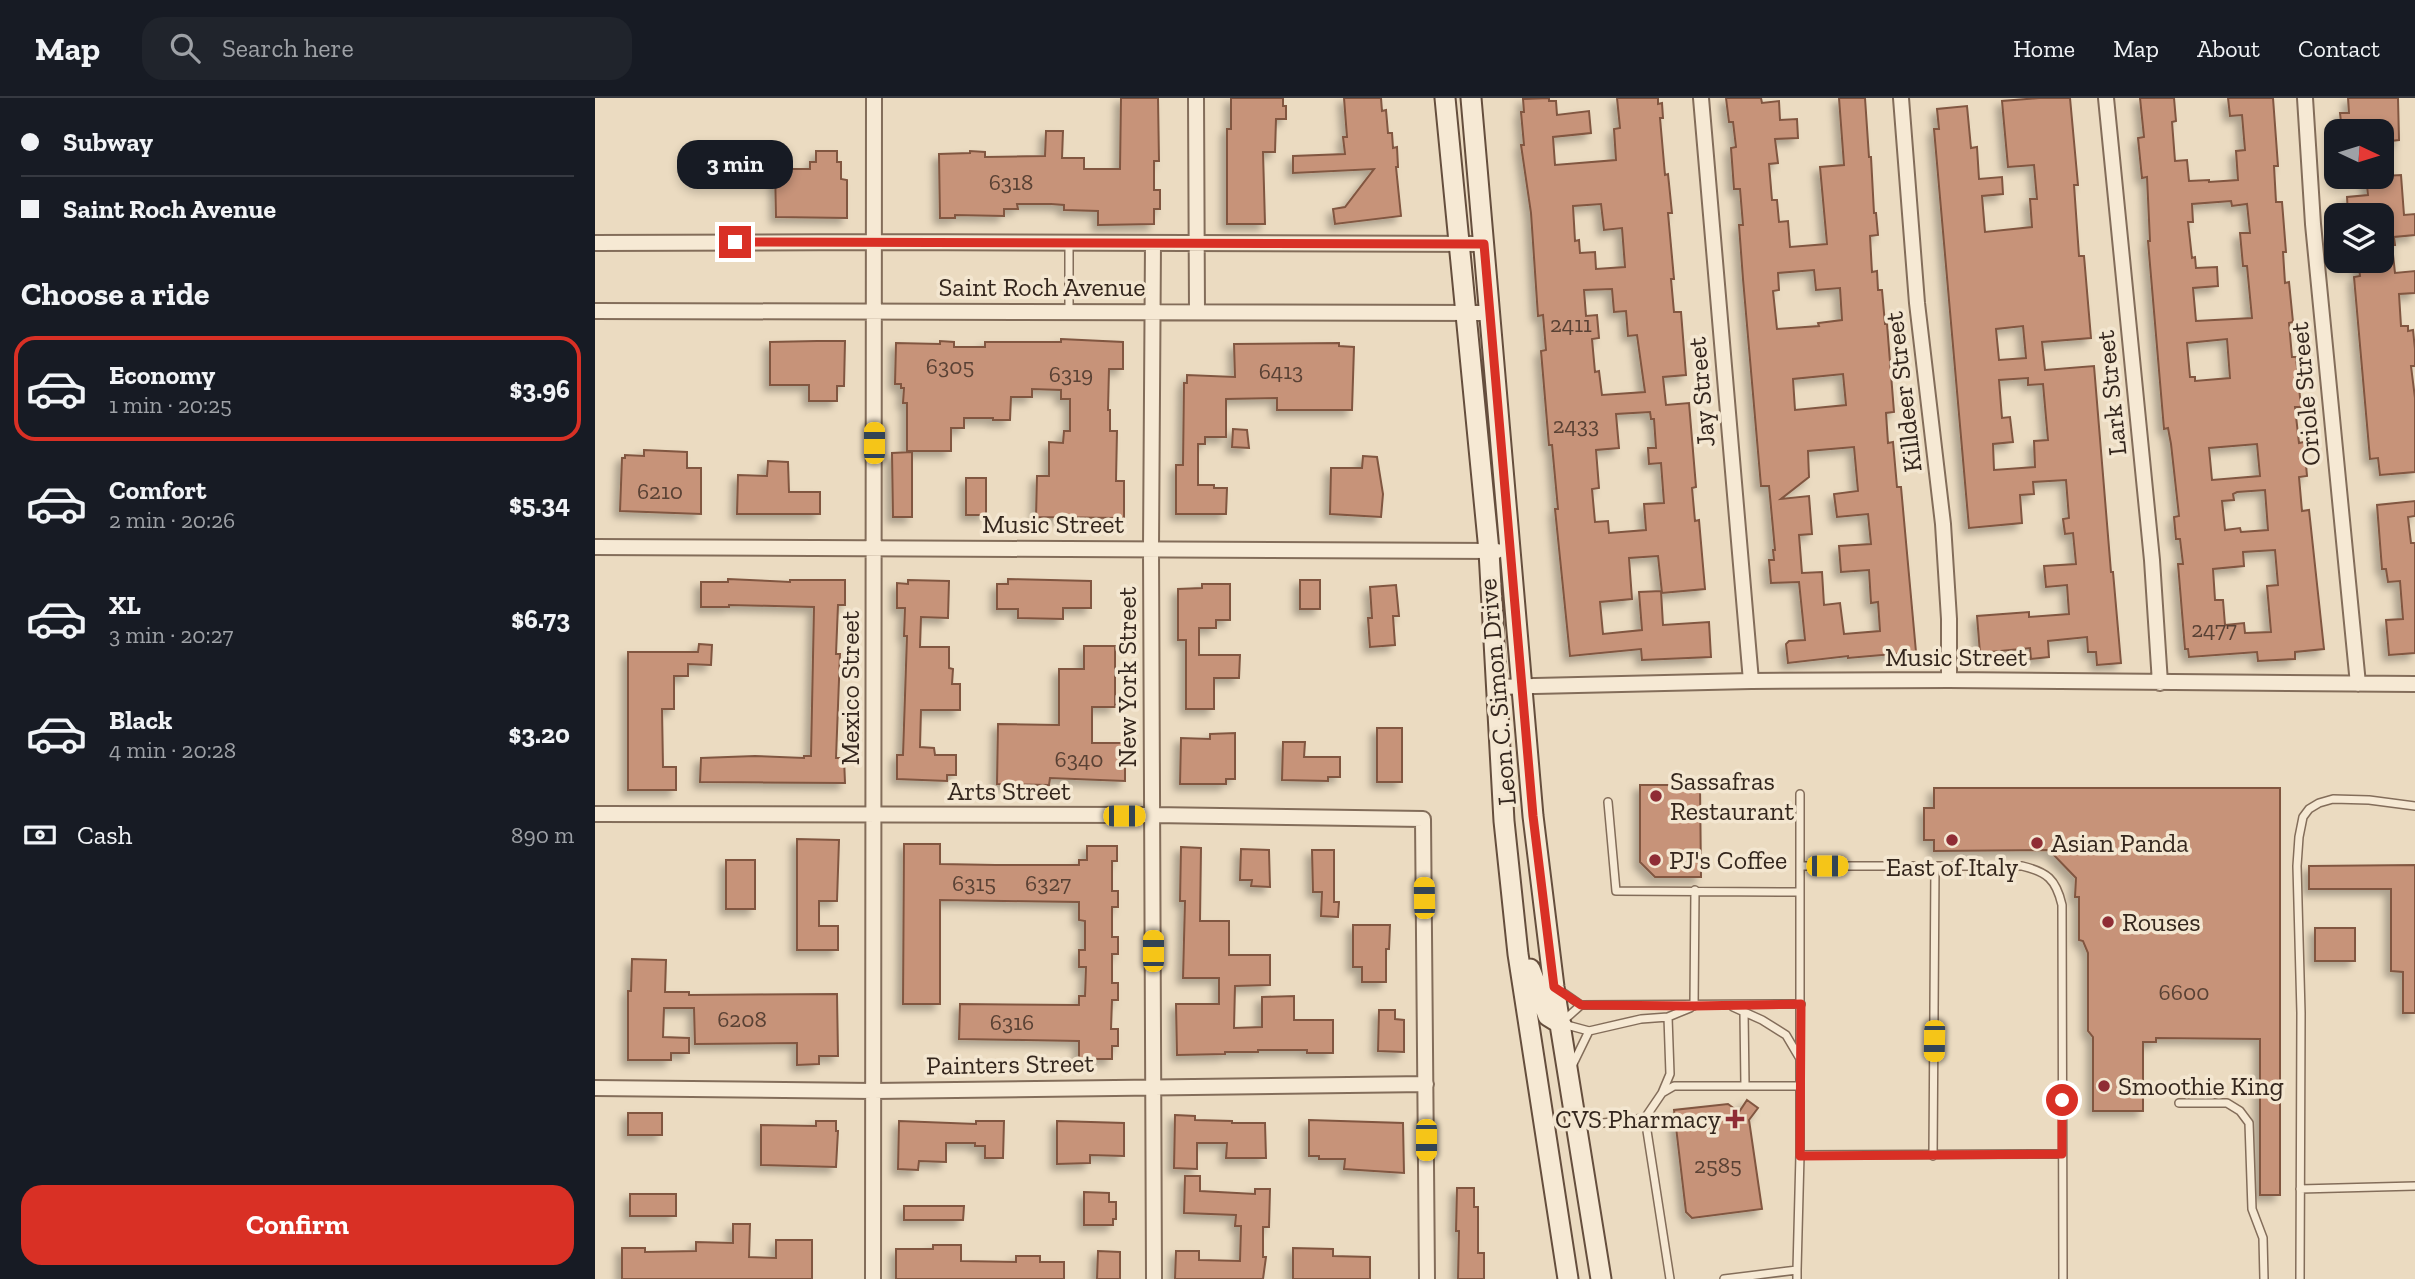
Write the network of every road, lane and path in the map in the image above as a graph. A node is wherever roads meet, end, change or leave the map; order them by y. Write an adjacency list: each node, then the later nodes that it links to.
1 (874, 98): 9 (street, Mexico Street)
2 (1196, 98): 13 (street)
3 (1445, 98): 15 (main road, Leon C. Simon Drive)
4 (1471, 98): 14 (main road, Leon C. Simon Drive)
5 (1701, 98): 29 (street, Jay Street)
6 (1901, 98): 28 (street, Killdeer Street)
7 (2106, 98): 30 (street, Lark Street)
8 (2305, 98): 31 (street, Oriole Street)
9 (875, 242): 10 (street, Saint Roch Avenue); 11 (street, Saint Roch Avenue); 17 (street, Mexico Street)
10 (595, 243)
11 (1069, 243): 12 (street, Saint Roch Avenue); 18 (lane)
12 (1153, 243): 13 (street, Saint Roch Avenue); 19 (street, New York Street)
13 (1196, 243): 15 (street, Saint Roch Avenue); 20 (street)
14 (1484, 244): 15 (street, Saint Roch Avenue); 22 (main road, Leon C. Simon Drive)
15 (1458, 245): 21 (main road, Leon C. Simon Drive)
16 (595, 311): 17 (street, Saint Roch Avenue)
17 (875, 311): 18 (street, Saint Roch Avenue); 24 (street, Mexico Street)
18 (1069, 311): 19 (street, Saint Roch Avenue)
19 (1152, 311): 20 (street, Saint Roch Avenue); 25 (street, New York Street)
20 (1197, 312): 21 (street, Saint Roch Avenue)
21 (1465, 313): 22 (street, Saint Roch Avenue); 27 (main road, Leon C. Simon Drive)
22 (1488, 313): 26 (main road, Leon C. Simon Drive)
23 (595, 547): 24 (street, Music Street)
24 (874, 548): 25 (street, Music Street); 39 (street, Mexico Street)
25 (1151, 548): 27 (street, Music Street); 40 (street, New York Street)
26 (1511, 550): 27 (street, Music Street); 34 (main road, Leon C. Simon Drive)
27 (1489, 551): 33 (main road, Leon C. Simon Drive)
28 (1949, 680): 29 (street, Music Street); 30 (street, Music Street)
29 (1751, 681): 34 (street, Music Street)
30 (2160, 683): 31 (street, Music Street)
31 (2358, 684): 32 (street, Music Street)
32 (2415, 684)
33 (1497, 687): 34 (street, Music Street); 42 (main road, Leon C. Simon Drive)
34 (1523, 687): 41 (main road, Leon C. Simon Drive)
35 (1800, 794): 43 (lane)
36 (1608, 802): 45 (lane)
37 (2415, 806): 74 (lane)
38 (595, 814): 39 (street, Arts Street)
39 (874, 816): 40 (street, Arts Street); 65 (street, Mexico Street)
40 (1152, 816): 60 (street, Arts Street); 62 (street, New York Street)
41 (1533, 816): 42 (main road); 48 (main road, Leon C. Simon Drive)
42 (1504, 821): 47 (main road, Leon C. Simon Drive)
43 (1800, 866): 44 (lane); 46 (lane)
44 (1935, 866): 70 (lane); 72 (lane)
45 (1695, 890): 46 (lane); 52 (lane)
46 (1799, 892): 49 (lane)
47 (1515, 921): 55 (main road); 58 (main road, Leon C. Simon Drive)
48 (1554, 987): 50 (lane); 55 (main road, Leon C. Simon Drive)
49 (1801, 1004): 51 (lane); 57 (lane)
50 (1581, 1005): 52 (lane); 55 (lane)
51 (1729, 1005): 52 (lane); 53 (lane)
52 (1694, 1006): 54 (lane)
53 (1744, 1012): 57 (lane); 61 (lane)
54 (1668, 1017): 56 (lane); 66 (lane)
55 (1561, 1024): 56 (lane); 58 (main road); 59 (main road, Leon C. Simon Drive)
56 (1589, 1031): 59 (lane)
57 (1799, 1058): 63 (lane)
58 (1537, 1073): 79 (main road, Leon C. Simon Drive)
59 (1569, 1073): 69 (main road, Leon C. Simon Drive)
60 (1426, 1084): 62 (street, Painters Street); 78 (street)
61 (1745, 1085): 63 (lane); 66 (lane)
62 (1153, 1086): 65 (street, Painters Street); 77 (street, New York Street)
63 (1799, 1086): 71 (lane)
64 (595, 1088): 65 (street, Painters Street)
65 (873, 1091): 76 (street, Mexico Street)
66 (1662, 1093): 68 (lane)
67 (2179, 1103): 84 (lane)
68 (1645, 1118): 69 (lane); 81 (lane)
69 (1578, 1126): 80 (main road, Leon C. Simon Drive)
70 (2062, 1154): 72 (lane); 83 (lane)
71 (1800, 1156): 72 (lane); 75 (lane)
72 (1933, 1156)
73 (2415, 1186): 74 (lane)
74 (2300, 1189): 85 (lane)
75 (1797, 1275): 82 (lane)
76 (873, 1279)
77 (1154, 1279)
78 (1427, 1279)
79 (1568, 1279)
80 (1601, 1279)
81 (1671, 1279)
82 (1724, 1279)
83 (2063, 1279)
84 (2264, 1279)
85 (2300, 1279)

